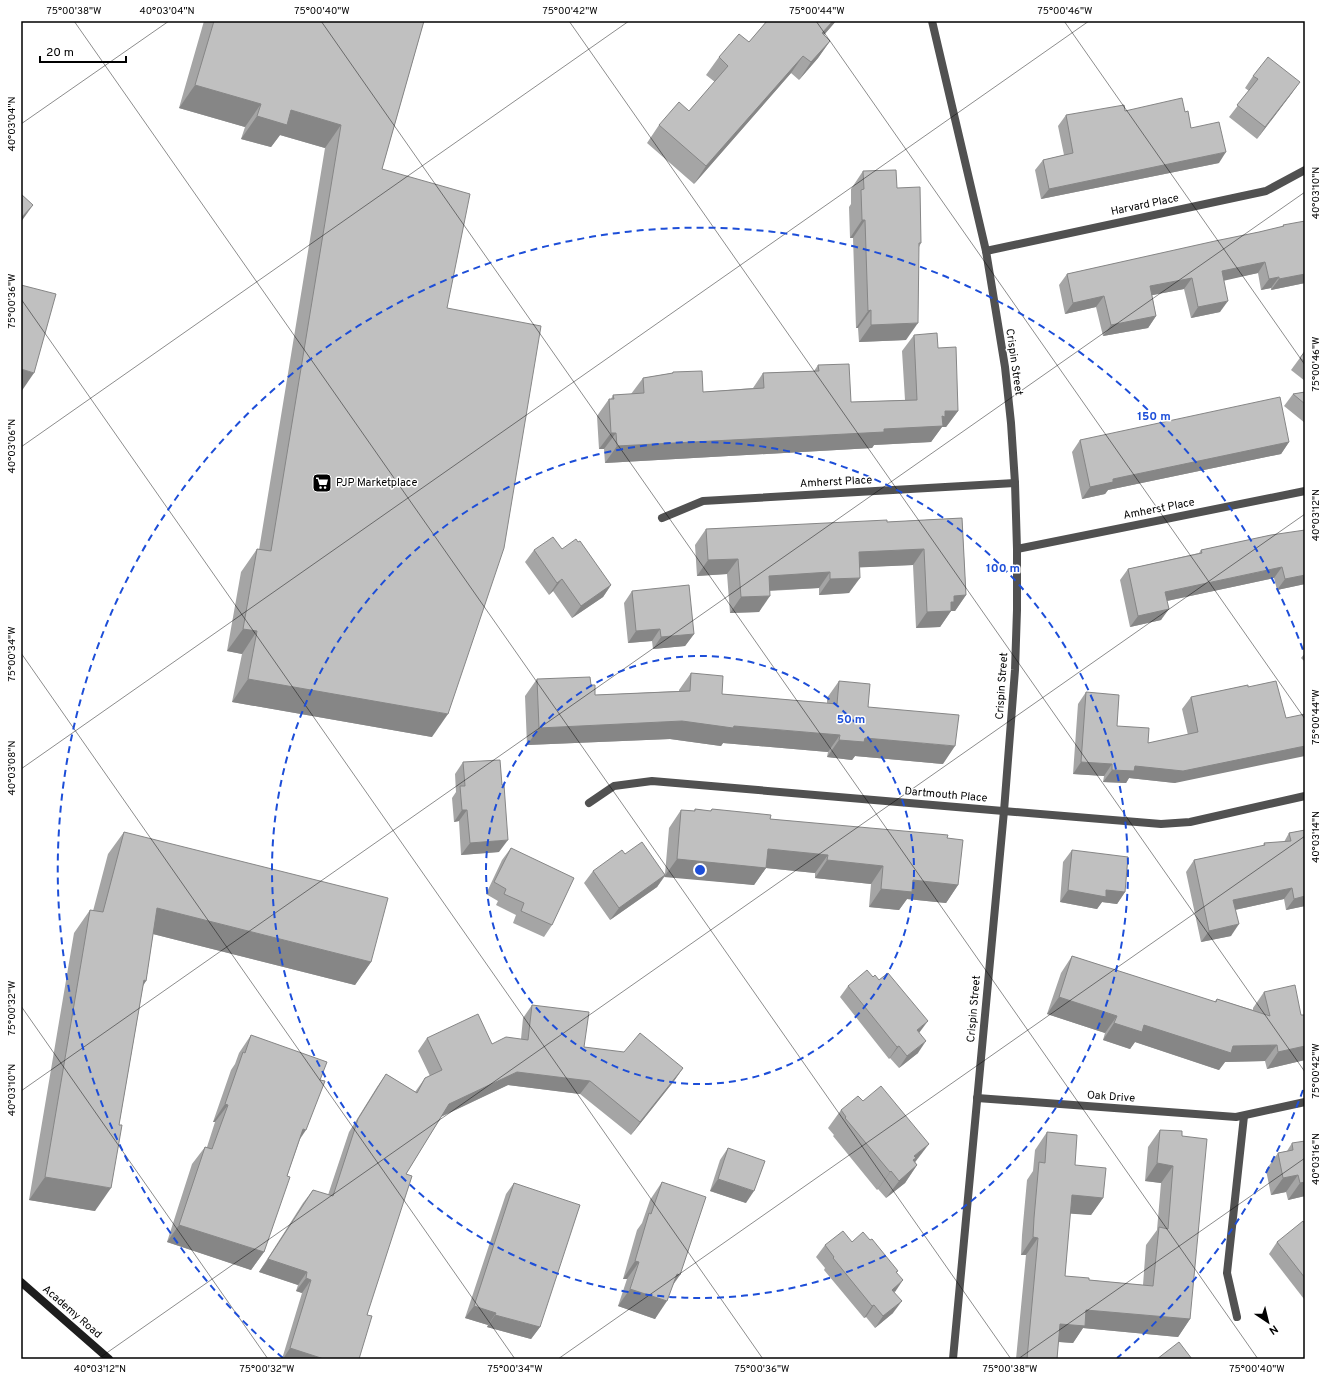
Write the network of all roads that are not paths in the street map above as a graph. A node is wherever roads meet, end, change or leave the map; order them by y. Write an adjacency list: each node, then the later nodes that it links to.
1 (932, 21): 3 (street, Crispin Street)
2 (1305, 170): 3 (street, Harvard Place)
3 (986, 251): 4 (street, Crispin Street)
4 (1015, 483): 6 (street, Amherst Place); 7 (street, Crispin Street)
5 (1305, 491): 7 (street, Amherst Place)
6 (662, 518)
7 (1017, 549): 10 (street, Crispin Street)
8 (1305, 796): 10 (street, Dartmouth Place)
9 (590, 803): 10 (street, Dartmouth Place)
10 (1004, 811): 11 (street, Crispin Street)
11 (977, 1098): 13 (street, Oak Drive); 17 (street, Crispin Street)
12 (1305, 1102): 13 (street, Oak Drive)
13 (1244, 1116): 15 (street)
14 (21, 1282): 16 (main road, Academy Road)
15 (1236, 1317)
16 (109, 1359)
17 (953, 1359)

